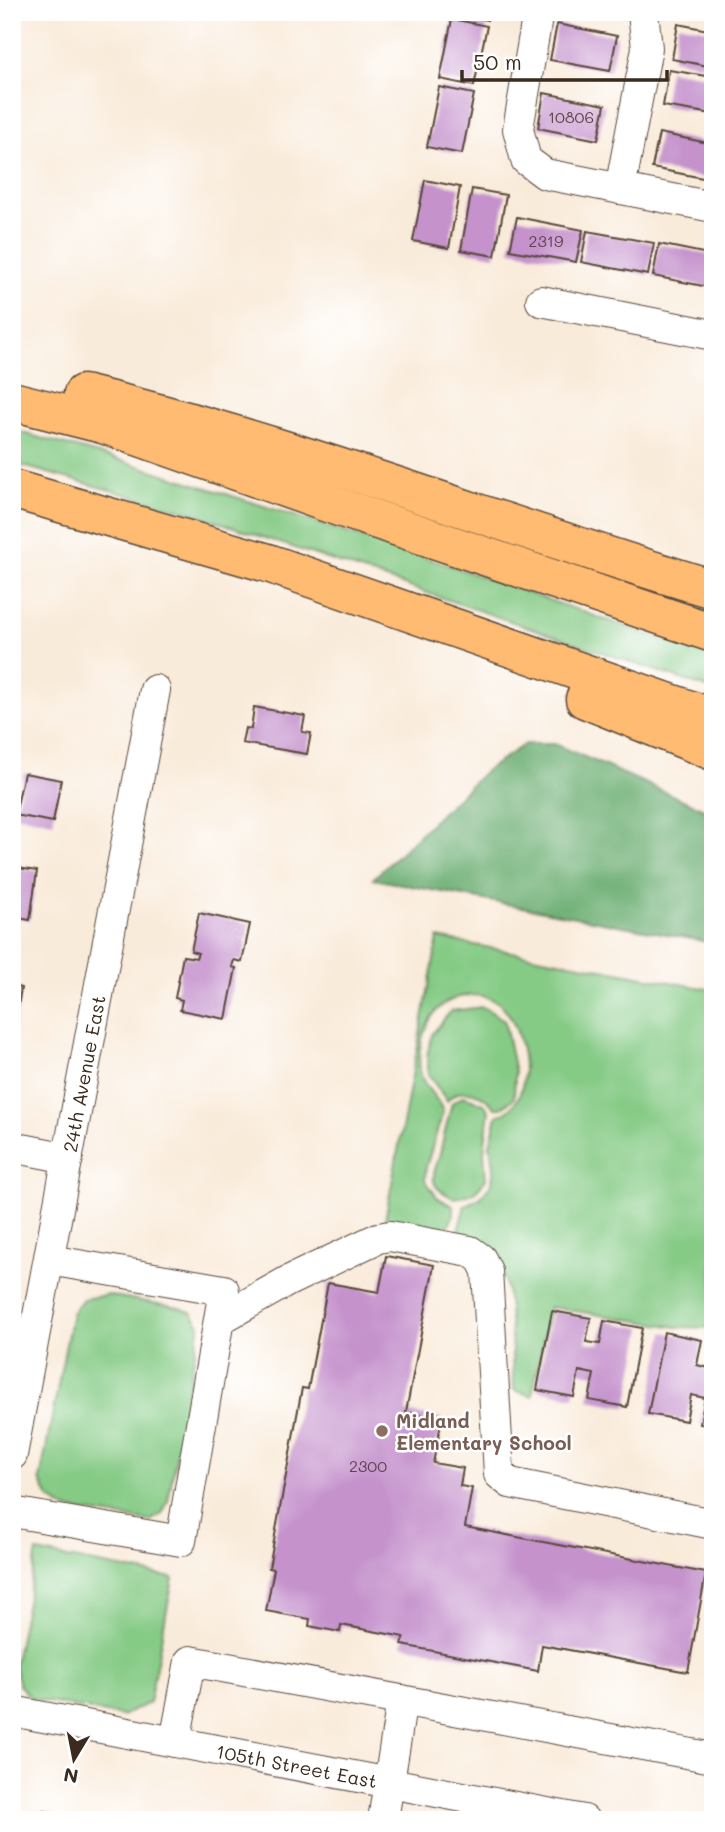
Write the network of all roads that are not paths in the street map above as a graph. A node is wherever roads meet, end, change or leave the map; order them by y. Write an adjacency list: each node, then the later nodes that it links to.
1 (538, 12): 3 (street)
2 (643, 12): 3 (street)
3 (620, 189): 4 (street)
4 (713, 207)
5 (541, 301): 6 (street)
6 (713, 335)
7 (12, 381): 11 (highway)
8 (12, 401): 12 (highway)
9 (12, 489): 10 (highway)
10 (268, 563): 14 (highway); 15 (highway)
11 (713, 589)
12 (713, 633)
13 (155, 690): 17 (street, 24th Avenue East)
14 (713, 718)
15 (713, 751)
16 (12, 1147): 17 (street)
17 (68, 1158): 18 (street, 24th Avenue East)
18 (49, 1260): 19 (street); 20 (street, 24th Avenue East)
19 (219, 1320): 21 (street); 22 (street)
20 (12, 1455)
21 (12, 1513)
22 (713, 1524)
23 (402, 1700): 25 (street); 26 (street); 27 (street)
24 (12, 1711): 25 (street, 105th Street East)
25 (175, 1742): 27 (street, 105th Street East)
26 (713, 1758)
27 (389, 1782): 28 (street); 29 (street, 105th Street East)
28 (383, 1820)
29 (584, 1820)

